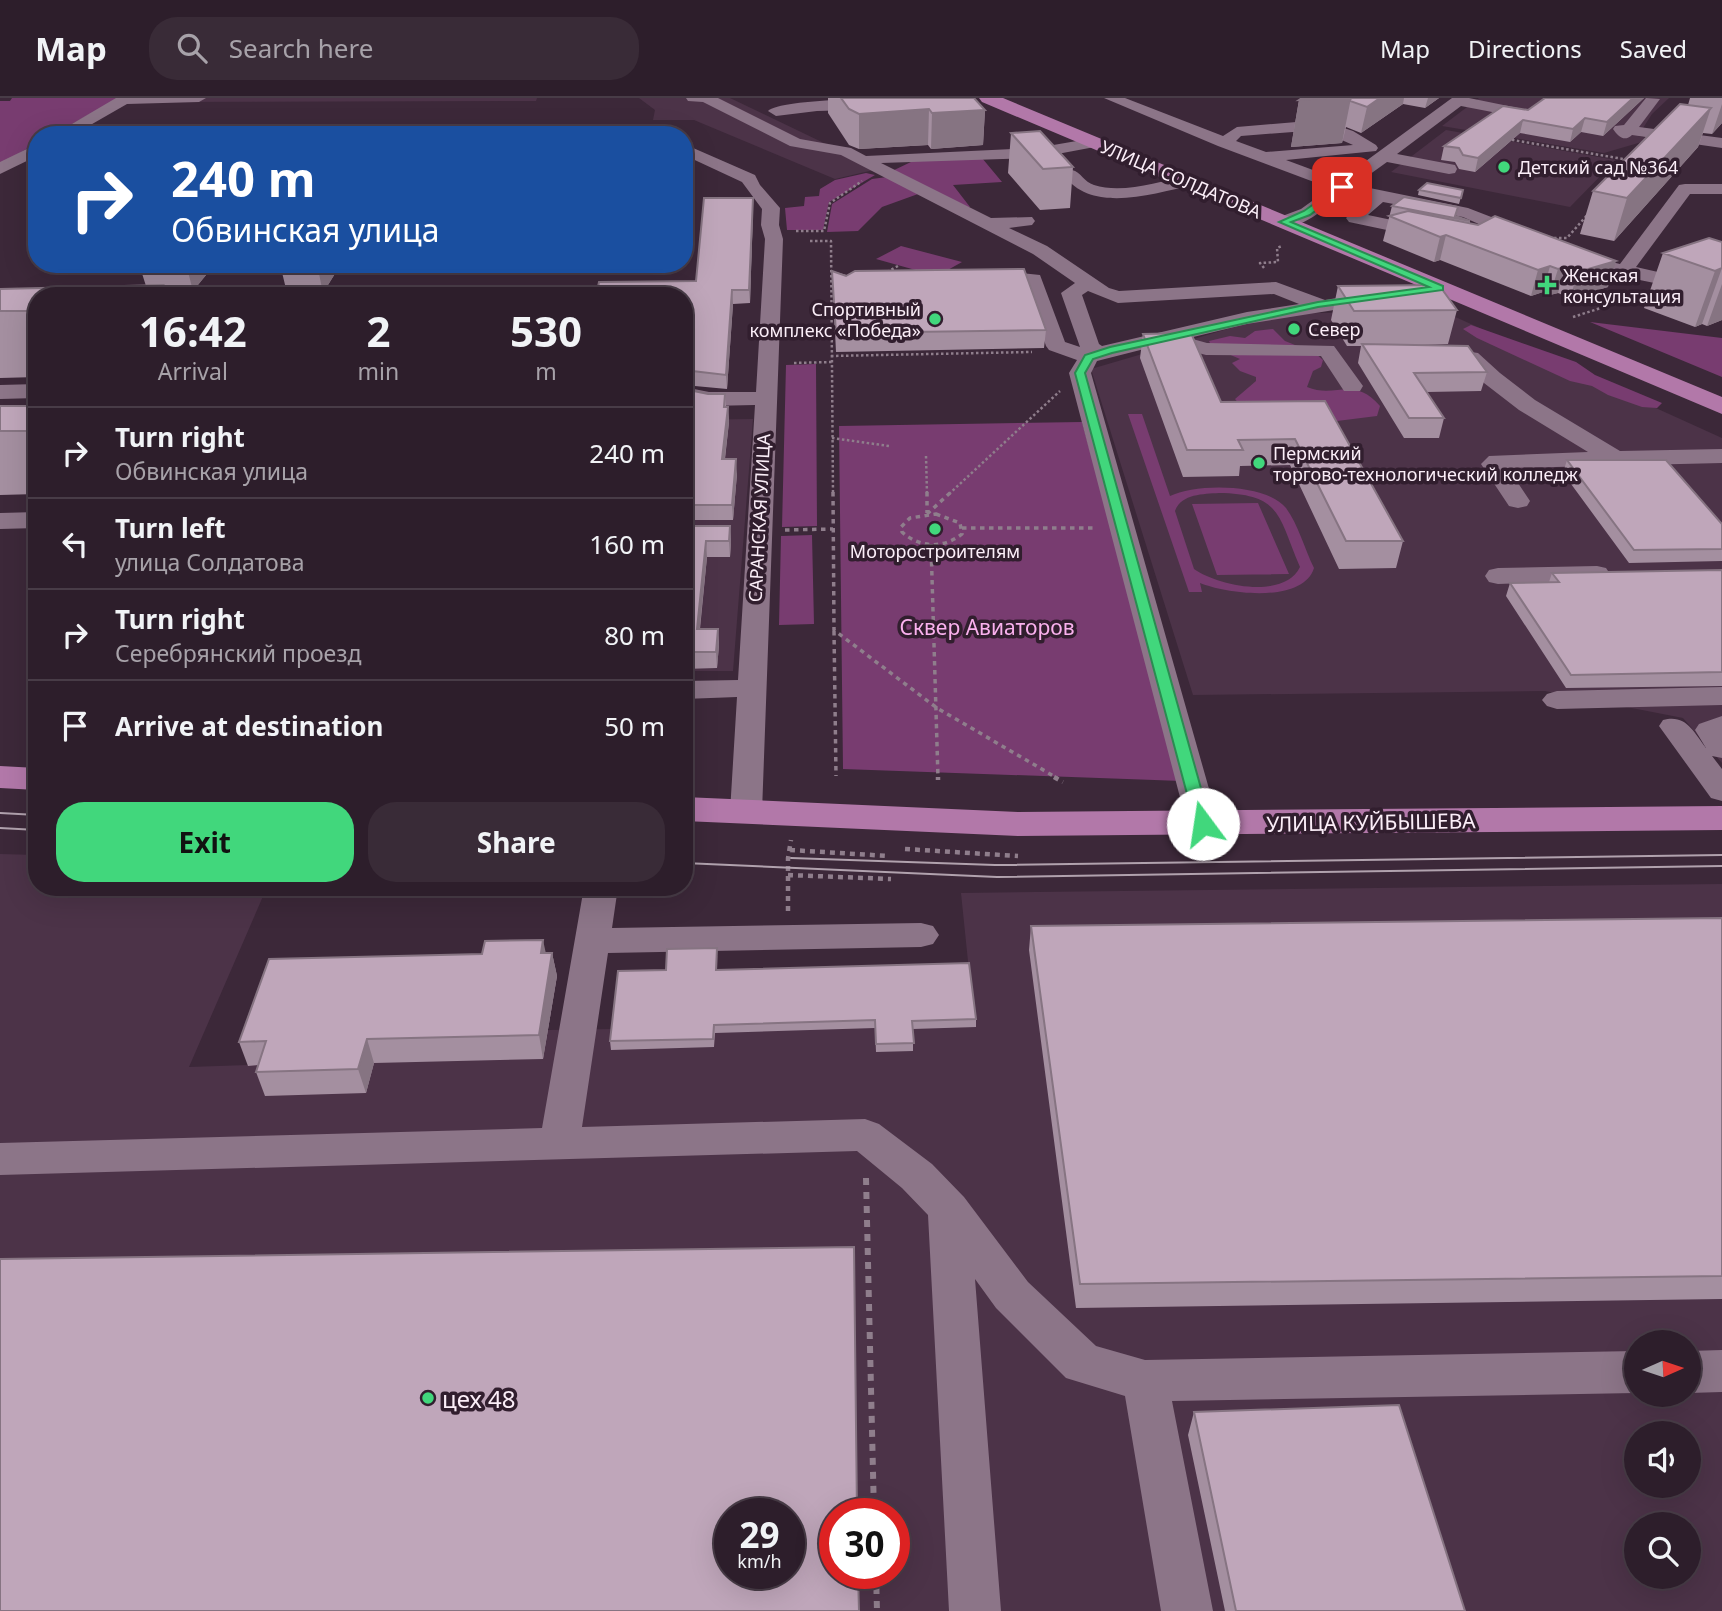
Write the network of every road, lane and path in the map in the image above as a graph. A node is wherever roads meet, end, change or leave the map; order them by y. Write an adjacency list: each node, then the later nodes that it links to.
1 (199, 98): 5 (street)
2 (917, 98): 9 (street)
3 (988, 98): 16 (main road, УЛИЦА СОЛДАТОВА)
4 (1111, 98): 17 (street)
5 (125, 99): 13 (street)
6 (701, 99): 12 (street); 23 (street)
7 (1653, 99): 14 (street)
8 (1460, 100): 11 (street); 20 (street)
9 (886, 101): 10 (street)
10 (776, 111)
11 (1519, 112)
12 (685, 116)
13 (77, 126)
14 (1661, 135): 15 (path); 18 (street)
15 (1503, 138)
16 (1094, 142): 23 (street); 30 (main road, УЛИЦА СОЛДАТОВА)
17 (1224, 143): 20 (street); 22 (street)
18 (1722, 144): 32 (street)
19 (693, 153): 39 (street)
20 (1380, 153): 22 (street); 25 (lane); 27 (street)
21 (28, 154): 24 (street)
22 (1261, 157): 31 (street)
23 (864, 160): 26 (street)
24 (0, 169)
25 (1449, 169)
26 (886, 172): 37 (street); 39 (path)
27 (1360, 173): 29 (street); 31 (street)
28 (1072, 175): 30 (street)
29 (1388, 179)
30 (1186, 181): 38 (main road, УЛИЦА СОЛДАТОВА)
31 (1342, 187): 34 (street); 38 (street)
32 (1685, 189): 33 (street); 43 (street)
33 (1722, 189)
34 (1379, 196): 34 (street)
35 (1593, 209): 41 (path)
36 (1026, 220): 37 (street)
37 (988, 224): 47 (street)
38 (1284, 233): 51 (main road, УЛИЦА СОЛДАТОВА); 52 (path)
39 (780, 236): 61 (street, САРАНСКАЯ УЛИЦА)
40 (810, 241): 48 (path)
41 (1532, 250): 43 (street)
42 (898, 266): 45 (path)
43 (1624, 271): 46 (street)
44 (970, 275): 56 (street)
45 (877, 277)
46 (1680, 282): 50 (street); 54 (path)
47 (1089, 283): 52 (street); 62 (street)
48 (829, 285): 49 (path); 60 (path)
49 (837, 285)
50 (1722, 287)
51 (1440, 288): 53 (street); 69 (main road, УЛИЦА СОЛДАТОВА)
52 (1283, 289): 53 (street)
53 (1318, 304): 55 (street)
54 (1569, 318)
55 (1166, 337): 59 (street); 62 (street)
56 (1064, 349): 60 (path); 62 (street)
57 (1417, 353): 74 (street)
58 (1356, 354): 59 (street)
59 (1333, 355): 64 (street)
60 (831, 356): 63 (path)
61 (781, 361): 63 (path); 68 (street, САРАНСКАЯ УЛИЦА)
62 (1090, 361): 76 (path); 80 (street)
63 (832, 362): 70 (path)
64 (1352, 386)
65 (28, 391): 66 (street)
66 (0, 392)
67 (693, 396): 68 (street)
68 (765, 398): 83 (street, САРАНСКАЯ УЛИЦА)
69 (1722, 407)
70 (832, 438): 71 (path); 81 (path)
71 (889, 446)
72 (926, 456): 76 (path)
73 (1722, 456): 74 (street)
74 (1616, 458): 75 (street)
75 (1518, 501)
76 (927, 514): 79 (path); 84 (path)
77 (28, 520): 78 (street)
78 (0, 521)
79 (962, 528): 80 (path); 84 (path)
80 (1122, 528): 105 (street)
81 (833, 529): 83 (path); 87 (path)
82 (732, 531): 83 (street)
83 (758, 531): 88 (street, САРАНСКАЯ УЛИЦА)
84 (931, 544): 92 (path)
85 (1617, 574): 86 (street)
86 (1498, 576)
87 (834, 630): 92 (path); 96 (path)
88 (751, 688): 89 (street); 103 (street, САРАНСКАЯ УЛИЦА)
89 (693, 690)
90 (1722, 696): 91 (street)
91 (1557, 700)
92 (937, 708): 99 (path); 100 (path)
93 (1722, 725): 95 (street)
94 (1674, 726): 101 (street)
95 (1722, 749)
96 (836, 776)
97 (0, 777): 98 (main road)
98 (28, 779)
99 (938, 780)
100 (1063, 782)
101 (1722, 790)
102 (693, 810): 103 (main road, УЛИЦА КУЙБЫШЕВА)
103 (746, 812): 105 (main road, УЛИЦА КУЙБЫШЕВА)
104 (1722, 818): 105 (main road, УЛИЦА КУЙБЫШЕВА)
105 (1203, 824)
106 (791, 840): 107 (path)
107 (790, 850): 108 (path); 109 (path)
108 (889, 856)
109 (788, 875): 110 (path); 113 (path)
110 (891, 879)
111 (599, 896): 114 (street)
112 (920, 935): 113 (street)
113 (788, 936): 114 (street)
114 (591, 941): 116 (street)
115 (864, 1135): 116 (street); 118 (street); 123 (path)
116 (559, 1144): 117 (street)
117 (0, 1158)
118 (949, 1209): 122 (street); 126 (street)
119 (1722, 1371): 120 (street)
120 (1701, 1372)
121 (1624, 1373): 122 (street)
122 (1144, 1381): 127 (street)
123 (874, 1498)
124 (876, 1589): 125 (path)
125 (877, 1611)
126 (975, 1611)
127 (1187, 1611)

